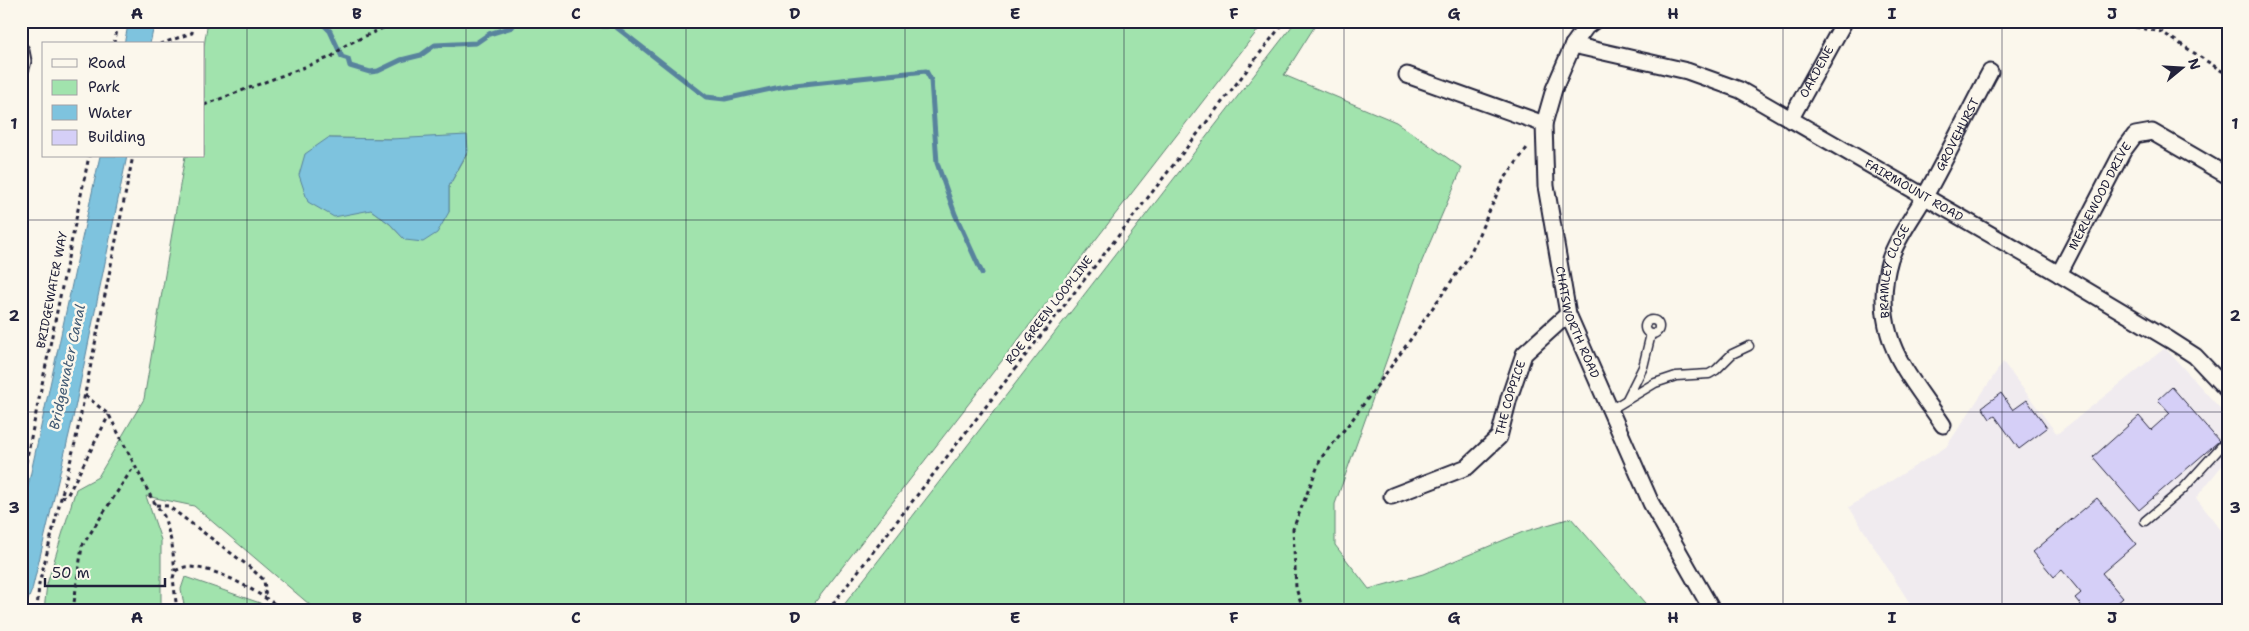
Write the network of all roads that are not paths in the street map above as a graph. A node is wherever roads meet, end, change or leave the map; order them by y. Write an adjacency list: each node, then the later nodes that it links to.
1 (1594, 21): 3 (street, CHATSWORTH ROAD)
2 (1843, 24): 8 (street, OAKDENE)
3 (1573, 45): 8 (street, FAIRMOUNT ROAD); 9 (street, CHATSWORTH ROAD)
4 (21, 51): 5 (street)
5 (21, 68)
6 (1990, 72): 11 (street, GROVEHURST)
7 (1407, 75): 9 (street)
8 (1790, 120): 11 (street, FAIRMOUNT ROAD)
9 (1544, 124): 13 (street, CHATSWORTH ROAD)
10 (2228, 176): 12 (street, MERLEWOOD DRIVE)
11 (1924, 197): 12 (street, FAIRMOUNT ROAD); 19 (street, BRAMLEY CLOSE)
12 (2059, 274): 16 (street, FAIRMOUNT ROAD)
13 (1568, 314): 18 (street, CHATSWORTH ROAD); 21 (street, THE COPPICE)
14 (1651, 334): 17 (lane)
15 (1749, 346): 17 (lane)
16 (2228, 391)
17 (1627, 400): 18 (lane)
18 (1610, 410): 23 (street, CHATSWORTH ROAD)
19 (1943, 425)
20 (2228, 438): 22 (lane)
21 (1392, 496)
22 (2145, 522)
23 (1712, 610)

